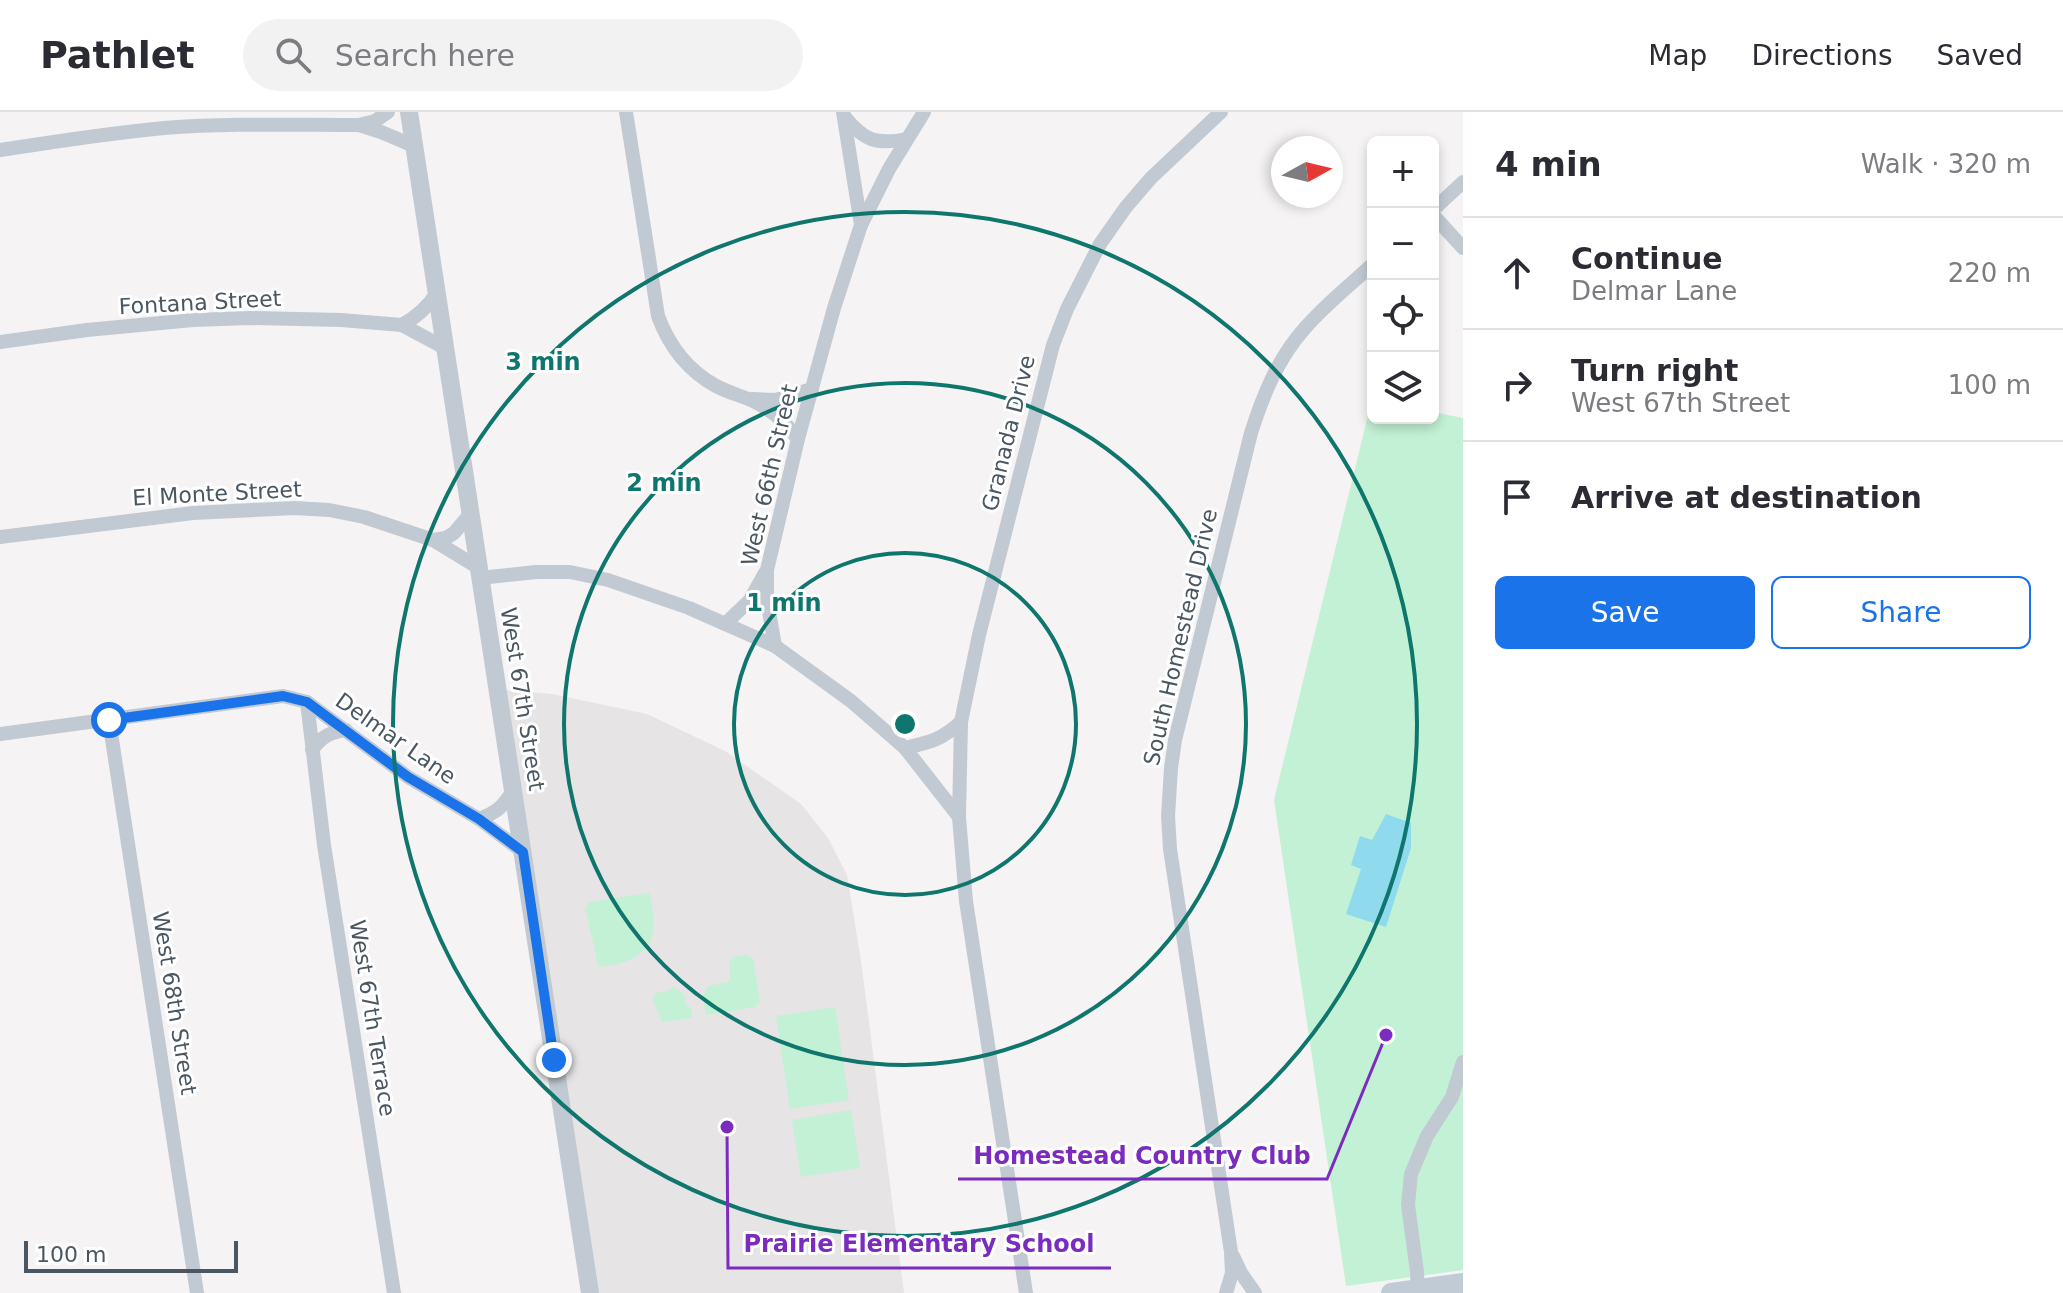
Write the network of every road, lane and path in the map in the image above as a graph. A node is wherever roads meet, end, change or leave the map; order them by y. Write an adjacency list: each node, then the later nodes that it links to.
1 (388, 112): 7 (street)
2 (409, 112): 9 (street, West 67th Street)
3 (626, 112): 22 (street)
4 (924, 112): 8 (street)
5 (1221, 112): 33 (street, Granada Drive)
6 (843, 114): 8 (street, West 66th Street); 14 (street, West 66th Street)
7 (359, 125): 9 (street); 10 (street)
8 (907, 139): 14 (street)
9 (414, 146): 17 (street, West 67th Street)
10 (0, 150)
11 (1463, 182): 12 (street)
12 (1437, 208)
13 (1439, 219): 15 (street)
14 (861, 225): 21 (street, West 66th Street)
15 (1463, 248)
16 (1367, 270): 43 (street, South Homestead Drive)
17 (437, 293): 18 (street); 20 (street, West 67th Street)
18 (402, 325): 19 (street, Fontana Street); 20 (street, Fontana Street)
19 (0, 342)
20 (445, 348): 24 (street, West 67th Street)
21 (812, 389): 22 (street); 23 (street, West 66th Street)
22 (749, 399): 23 (street)
23 (798, 439): 27 (street, West 66th Street)
24 (470, 514): 26 (street); 28 (street, West 67th Street)
25 (0, 537): 26 (street, El Monte Street)
26 (433, 540): 28 (street, El Monte Street)
27 (767, 570): 29 (street); 30 (street, West 66th Street)
28 (480, 573): 29 (street); 38 (street, West 67th Street)
29 (725, 624): 30 (street)
30 (775, 646): 36 (street)
31 (307, 702): 32 (street, Delmar Lane); 34 (street, Delmar Lane); 37 (street, West 67th Terrace)
32 (109, 720): 35 (street, Delmar Lane); 46 (street, West 68th Street)
33 (961, 722): 36 (street); 39 (street, Granada Drive)
34 (346, 730): 37 (street); 40 (street, Delmar Lane)
35 (0, 734)
36 (905, 748): 39 (street)
37 (312, 750): 47 (street, West 67th Terrace)
38 (513, 791): 40 (street); 41 (street, West 67th Street)
39 (959, 817): 49 (street)
40 (479, 819): 41 (street, Delmar Lane)
41 (523, 852): 48 (street, West 67th Street)
42 (1463, 1062): 45 (street)
43 (1231, 1252): 50 (street, South Homestead Drive); 51 (street, South Homestead Drive)
44 (1463, 1283): 45 (main road)
45 (1418, 1291): 52 (main road)
46 (197, 1293)
47 (394, 1293)
48 (590, 1293)
49 (1026, 1293)
50 (1226, 1293)
51 (1255, 1293)
52 (1391, 1293)

